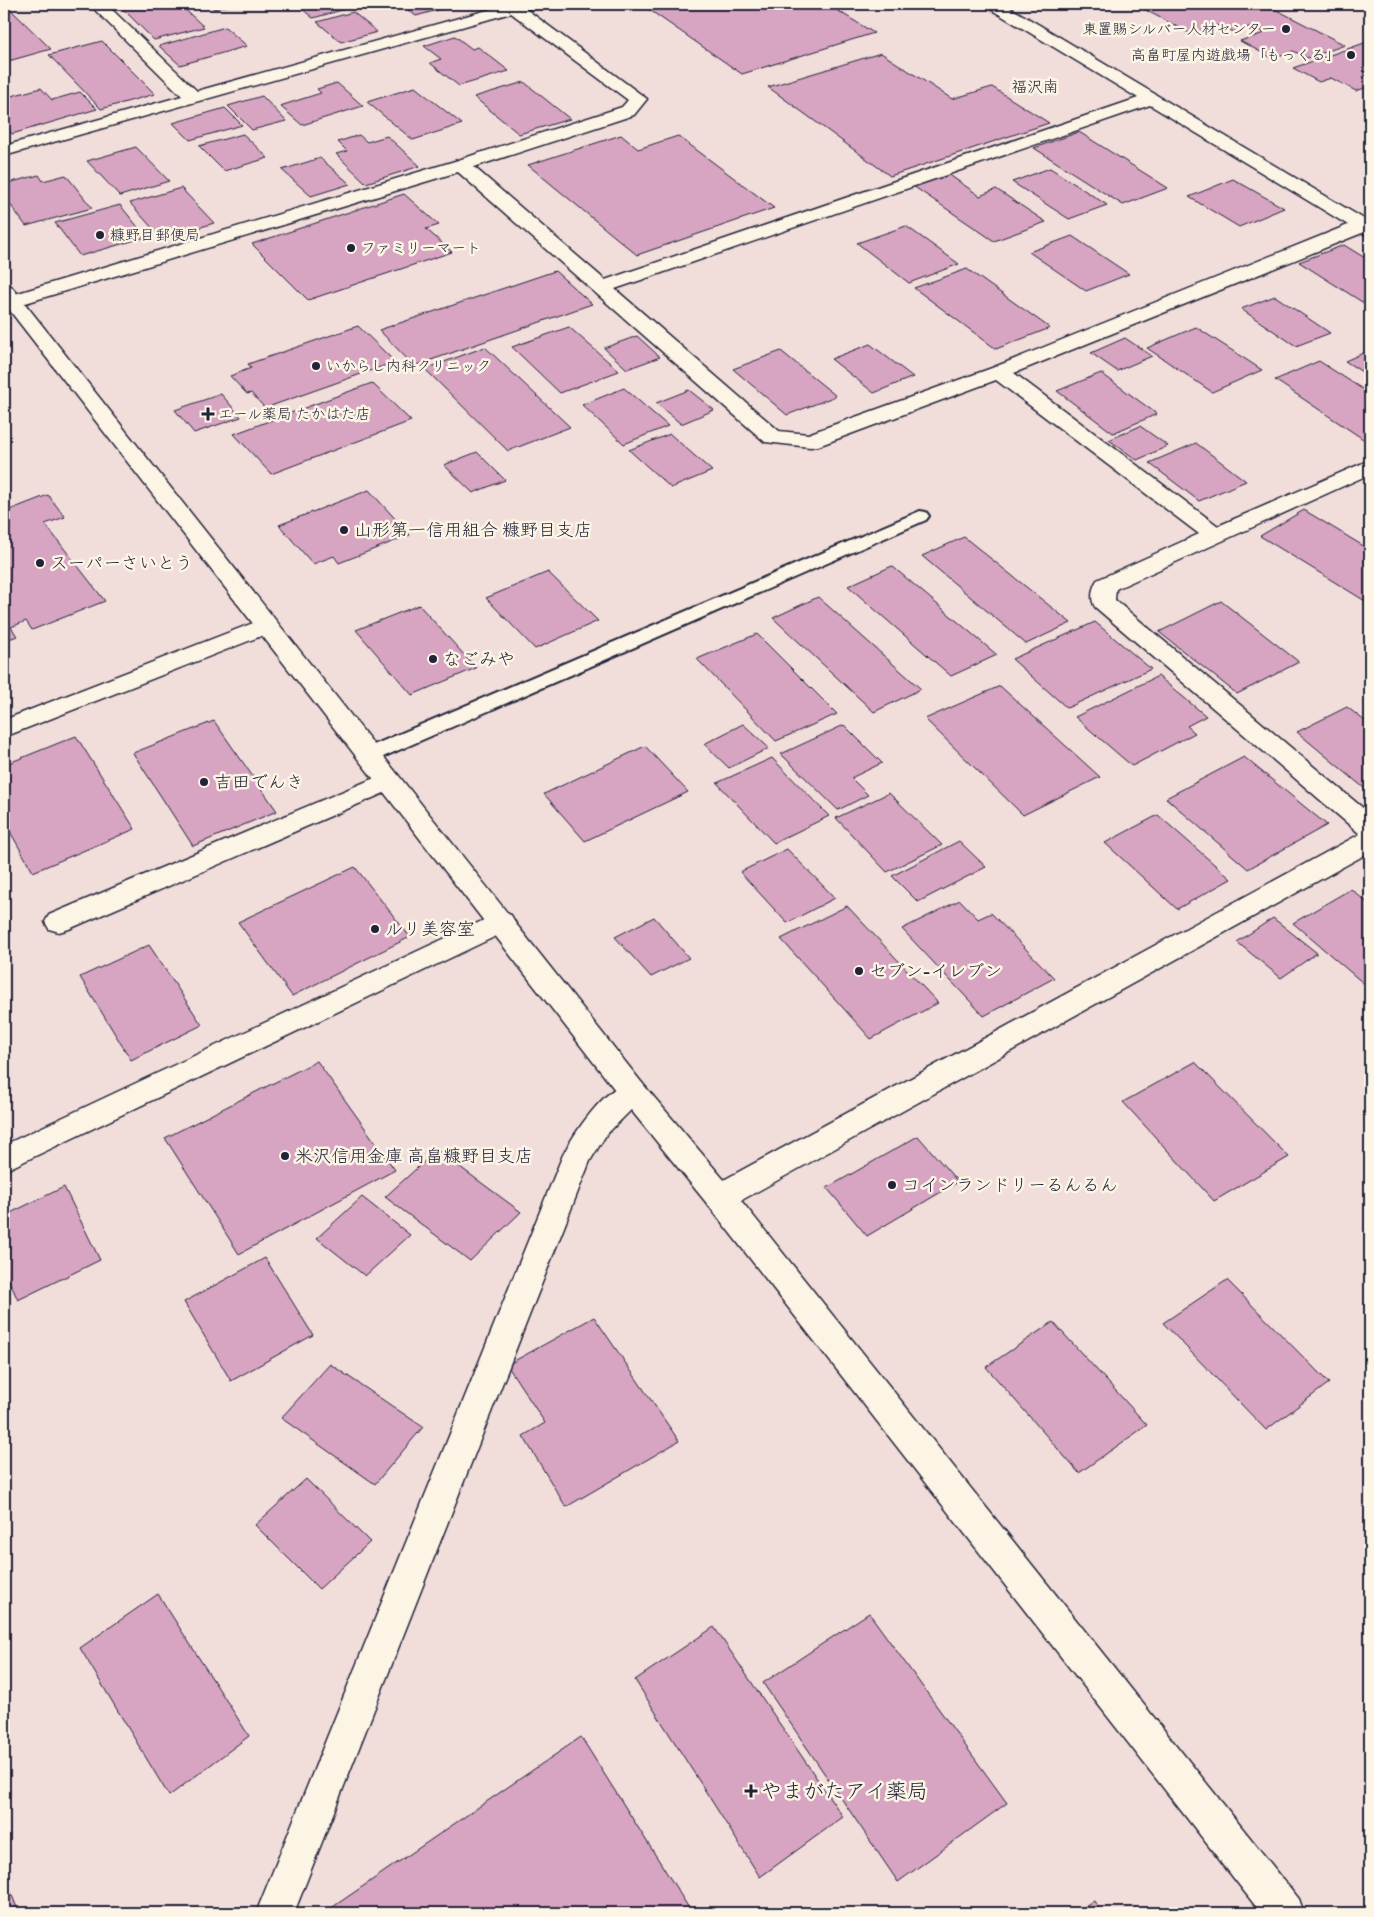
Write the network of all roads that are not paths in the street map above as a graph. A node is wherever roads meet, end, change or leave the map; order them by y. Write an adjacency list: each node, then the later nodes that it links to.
1 (97, 4): 4 (street)
2 (993, 4): 5 (street)
3 (516, 5): 4 (street); 7 (street)
4 (194, 98): 6 (street)
5 (1152, 98): 8 (street); 9 (street)
6 (4, 150)
7 (461, 165): 9 (street); 10 (street)
8 (1368, 226): 11 (street)
9 (603, 287): 11 (street)
10 (8, 296): 15 (street)
11 (998, 372): 14 (street)
12 (1370, 466): 14 (street)
13 (920, 516): 17 (lane)
14 (1216, 536): 19 (street)
15 (266, 626): 16 (street); 17 (street)
16 (4, 729)
17 (368, 755): 18 (street)
18 (389, 781): 21 (street); 22 (street)
19 (1370, 828)
20 (1370, 840): 25 (street)
21 (59, 922)
22 (501, 922): 23 (street); 24 (street)
23 (632, 1091): 25 (street); 26 (street)
24 (4, 1160)
25 (720, 1197): 27 (street)
26 (275, 1913)
27 (1285, 1913)

